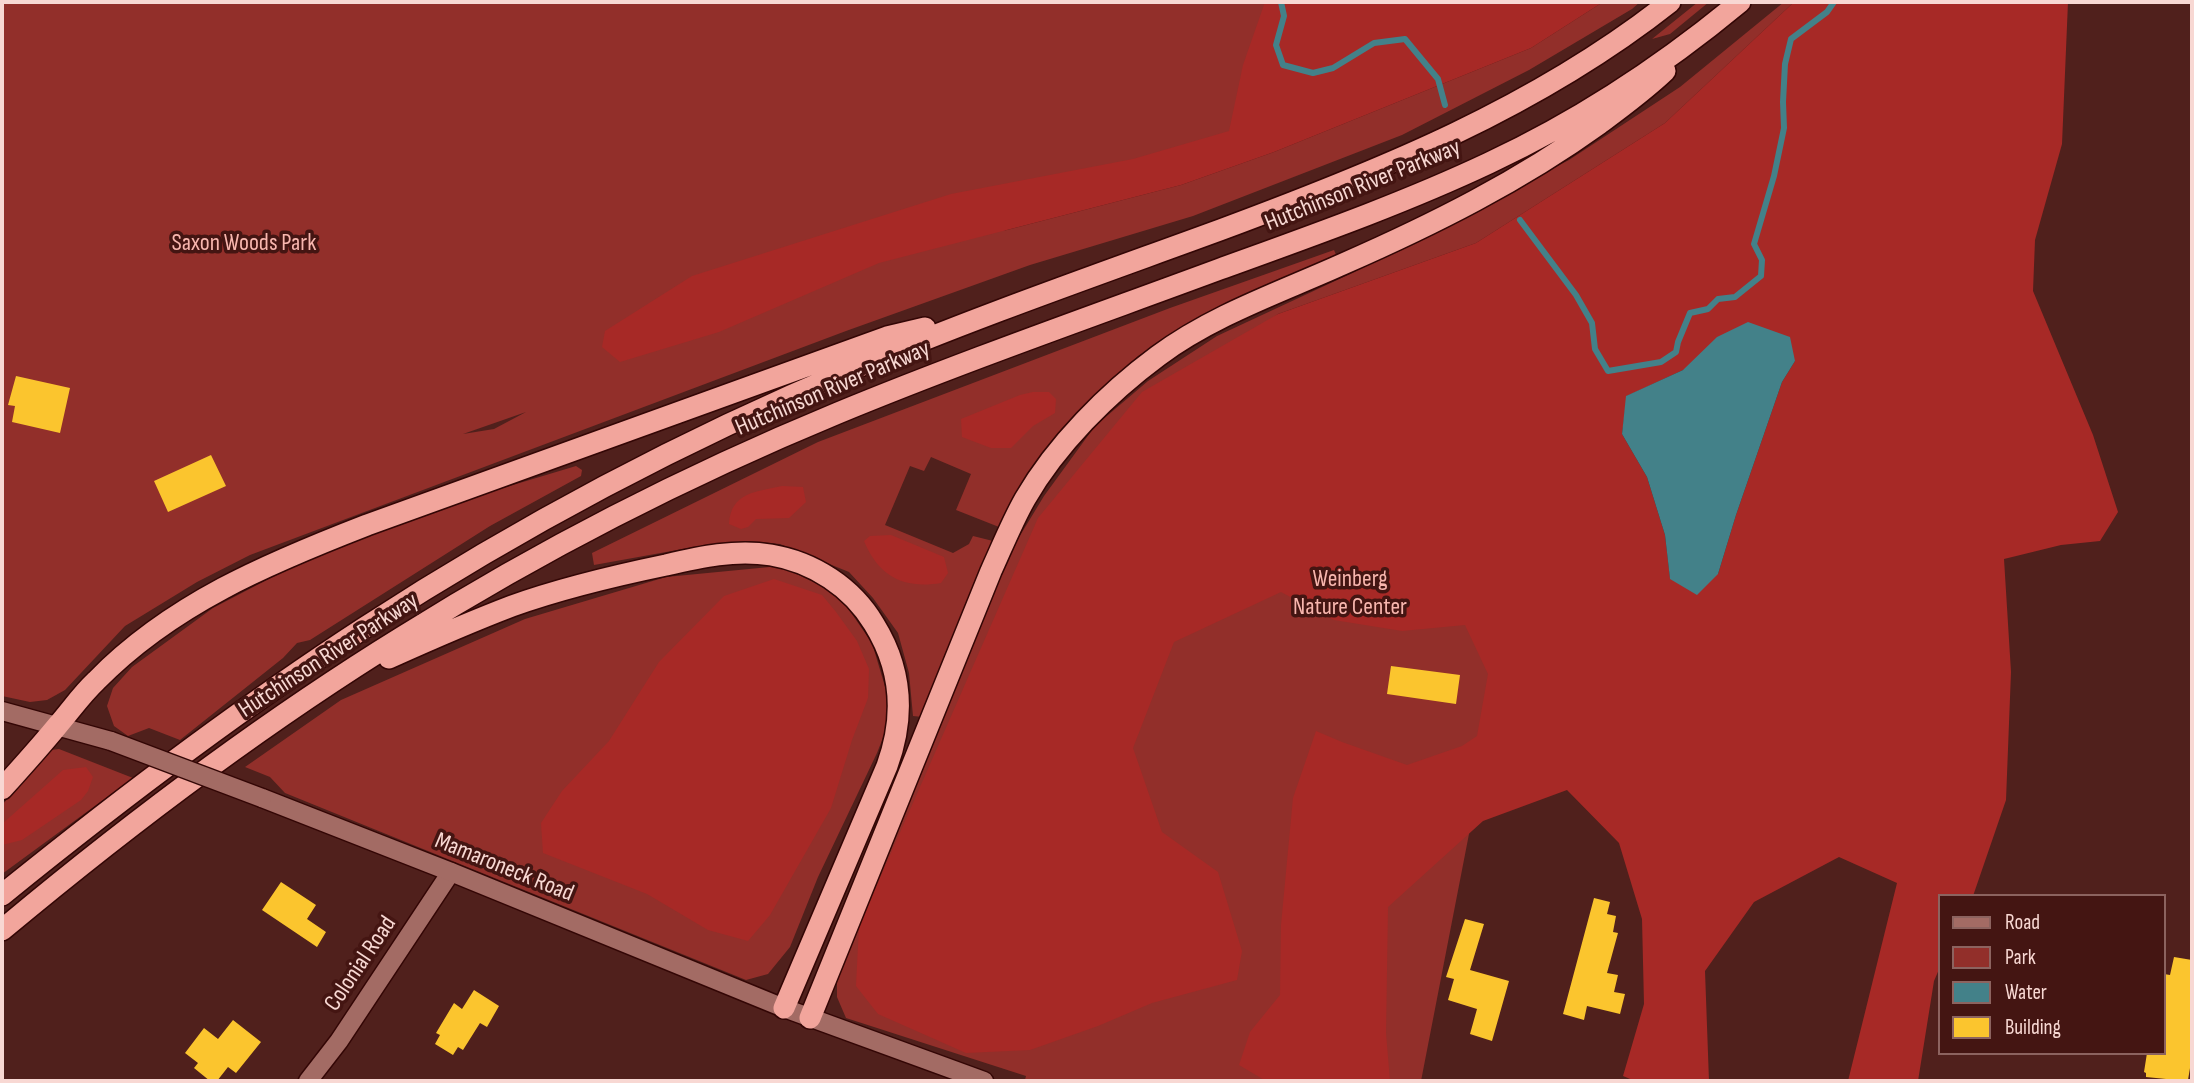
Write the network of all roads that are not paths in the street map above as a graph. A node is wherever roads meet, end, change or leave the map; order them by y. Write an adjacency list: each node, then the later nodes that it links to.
1 (1670, 2): 4 (highway, Hutchinson River Parkway)
2 (1740, 2): 3 (highway, Hutchinson River Parkway)
3 (1721, 18): 5 (highway, Hutchinson River Parkway); 13 (highway)
4 (1001, 311): 7 (highway); 10 (highway, Hutchinson River Parkway)
5 (329, 685): 11 (highway, Hutchinson River Parkway); 12 (highway)
6 (2, 711): 7 (street, Mamaroneck Road)
7 (58, 725): 8 (highway); 9 (street, Mamaroneck Road, bridge)
8 (2, 789)
9 (451, 873): 12 (street, Mamaroneck Road); 14 (street, Colonial Road)
10 (2, 895)
11 (2, 930)
12 (784, 1008): 13 (street, Mamaroneck Road)
13 (810, 1018): 15 (street, Mamaroneck Road)
14 (309, 1081)
15 (984, 1081)

